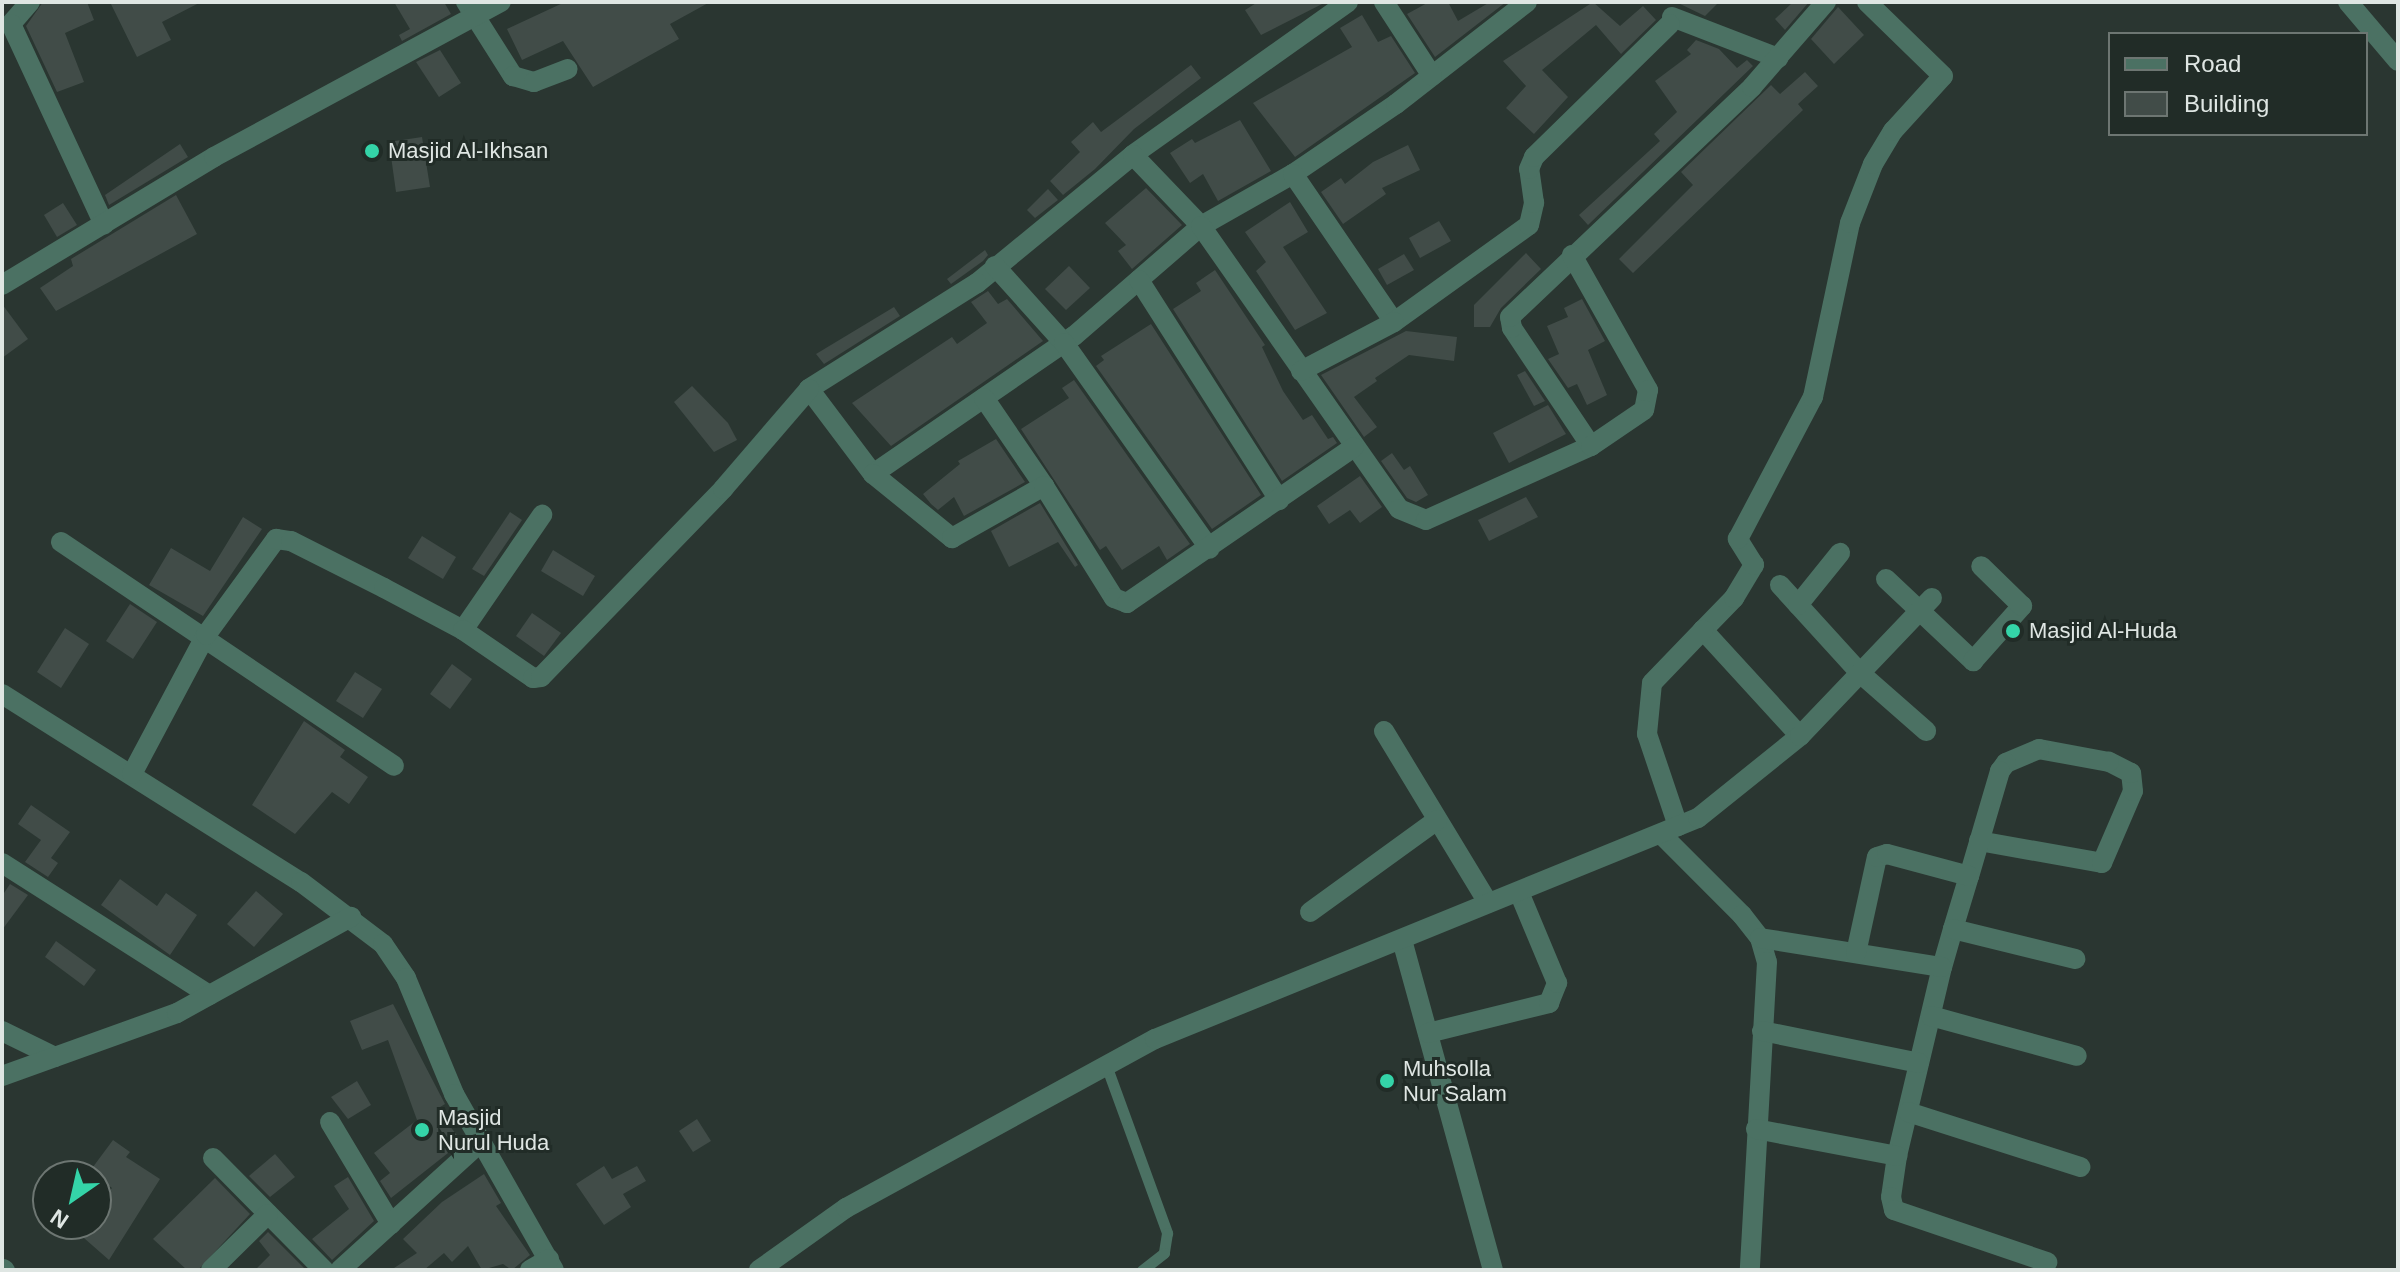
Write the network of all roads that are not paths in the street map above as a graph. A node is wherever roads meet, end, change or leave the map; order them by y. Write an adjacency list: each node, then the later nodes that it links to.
1 (30, 2): 16 (street)
2 (501, 2): 9 (street)
3 (1348, 2): 14 (street)
4 (1384, 2): 13 (street)
5 (1527, 2): 13 (street)
6 (1826, 2): 10 (street)
7 (1867, 2): 42 (street)
8 (2348, 2): 11 (street)
9 (469, 9): 12 (street); 16 (street)
10 (1778, 58): 18 (street); 22 (street)
11 (2398, 61)
12 (568, 69)
13 (1432, 76): 15 (street)
14 (1133, 155): 17 (street); 19 (street)
15 (1293, 174): 17 (street); 22 (street)
16 (104, 224): 21 (street)
17 (1201, 226): 20 (street); 24 (street)
18 (1572, 255): 27 (street); 27 (street)
19 (995, 266): 23 (street); 25 (street)
20 (1139, 280): 23 (street); 31 (street)
21 (2, 285)
22 (1394, 322): 24 (street)
23 (1064, 343): 26 (street); 34 (street)
24 (1301, 371): 28 (street)
25 (809, 389): 29 (street); 41 (street)
26 (984, 398): 29 (street); 30 (street)
27 (1591, 446): 28 (street)
28 (1354, 447): 31 (street)
29 (873, 474): 30 (street)
30 (1044, 486): 34 (street)
31 (1279, 500): 34 (street)
32 (542, 515): 41 (street)
33 (61, 542): 43 (street)
34 (1210, 549)
35 (1840, 553): 39 (street)
36 (1981, 566): 40 (street)
37 (1886, 579): 40 (street)
38 (1780, 585): 39 (street)
39 (1798, 605): 44 (street)
40 (1926, 605): 44 (street)
41 (463, 630): 43 (street)
42 (1703, 630): 48 (street); 52 (street)
43 (206, 635): 49 (street); 50 (street)
44 (1860, 673): 47 (street); 48 (street)
45 (4, 701): 50 (street)
46 (1384, 731): 51 (street)
47 (1926, 731)
48 (1800, 736): 52 (street)
49 (394, 766)
50 (132, 774): 59 (street)
51 (1437, 820): 57 (street); 58 (street)
52 (1670, 830): 56 (street); 61 (street)
53 (1979, 841): 53 (street); 55 (street)
54 (2, 863): 66 (street)
55 (1969, 876): 60 (street); 63 (street)
56 (1519, 892): 57 (street); 70 (street)
57 (1488, 903): 62 (street)
58 (1310, 912)
59 (351, 917): 66 (street); 79 (street)
60 (1953, 929): 64 (street); 65 (street)
61 (1760, 938): 63 (street); 69 (street)
62 (1402, 940): 70 (street); 74 (street)
63 (1856, 953): 65 (street)
64 (2075, 959)
65 (1942, 967): 67 (street)
66 (209, 995): 72 (street)
67 (1931, 1016): 71 (street); 73 (street)
68 (2, 1031): 72 (street)
69 (1762, 1031): 73 (street); 78 (street)
70 (1428, 1033): 93 (street)
71 (2077, 1056)
72 (55, 1057): 75 (street)
73 (1919, 1063): 76 (street)
74 (1106, 1065): 91 (street); 92 (lane)
75 (2, 1076)
76 (1908, 1112): 80 (street); 82 (street)
77 (330, 1122): 84 (street)
78 (1756, 1129): 80 (street); 94 (street)
79 (482, 1141): 84 (street); 86 (street)
80 (1897, 1156): 85 (street)
81 (213, 1158): 83 (street)
82 (2080, 1167)
83 (268, 1214): 87 (street); 88 (street)
84 (391, 1224): 89 (street)
85 (2047, 1262)
86 (552, 1264): 90 (street)
87 (211, 1270)
88 (324, 1270)
89 (340, 1270)
90 (530, 1270)
91 (759, 1270)
92 (1142, 1270)
93 (1493, 1270)
94 (1750, 1270)

